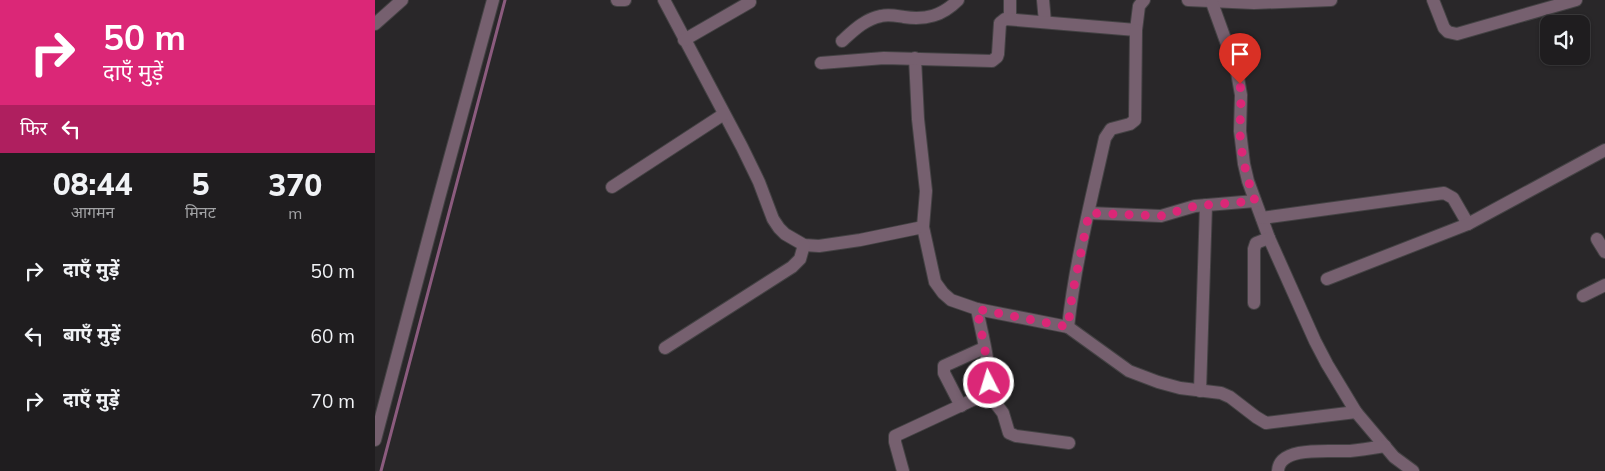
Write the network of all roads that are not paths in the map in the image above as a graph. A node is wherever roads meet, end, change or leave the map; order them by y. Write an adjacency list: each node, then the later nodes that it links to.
1 (403, 0): 19 (street)
2 (493, 0): 50 (street)
3 (617, 0): 4 (street)
4 (625, 0)
5 (664, 0): 21 (street)
6 (957, 0): 22 (street)
7 (1010, 0): 17 (street)
8 (1043, 0): 18 (street)
9 (1144, 0): 20 (street)
10 (1188, 0): 11 (street)
11 (1211, 0): 15 (street); 28 (street)
12 (1331, 0): 15 (street)
13 (1433, 0): 14 (street)
14 (1576, 0)
15 (1260, 1)
16 (750, 2): 21 (street)
17 (1010, 18): 18 (street); 23 (street)
18 (1045, 22): 20 (street)
19 (375, 24)
20 (1136, 30): 30 (street)
21 (684, 40): 25 (street)
22 (842, 41)
23 (915, 58): 24 (street); 33 (street)
24 (821, 64)
25 (724, 114): 27 (street); 36 (street)
26 (1605, 150): 32 (street)
27 (612, 187)
28 (1255, 201): 29 (street); 31 (street)
29 (1207, 206): 30 (street); 47 (street)
30 (1089, 213): 43 (street)
31 (1262, 218): 32 (street); 34 (street)
32 (1468, 224): 38 (street)
33 (923, 227): 36 (street); 42 (street)
34 (1269, 238): 41 (street); 49 (street)
35 (1597, 239): 37 (street)
36 (804, 245): 44 (street)
37 (1605, 252)
38 (1327, 279)
39 (1605, 285): 40 (street)
40 (1583, 296)
41 (1254, 303)
42 (977, 309): 43 (street); 45 (street)
43 (1068, 327): 47 (street)
44 (665, 348)
45 (984, 348): 46 (street); 48 (street)
46 (987, 391): 48 (street); 51 (street)
47 (1200, 391): 49 (street)
48 (961, 406): 53 (street)
49 (1355, 412): 52 (street)
50 (375, 440)
51 (1069, 443)
52 (1385, 446): 54 (street); 55 (street)
53 (903, 471)
54 (1278, 471)
55 (1413, 471)

